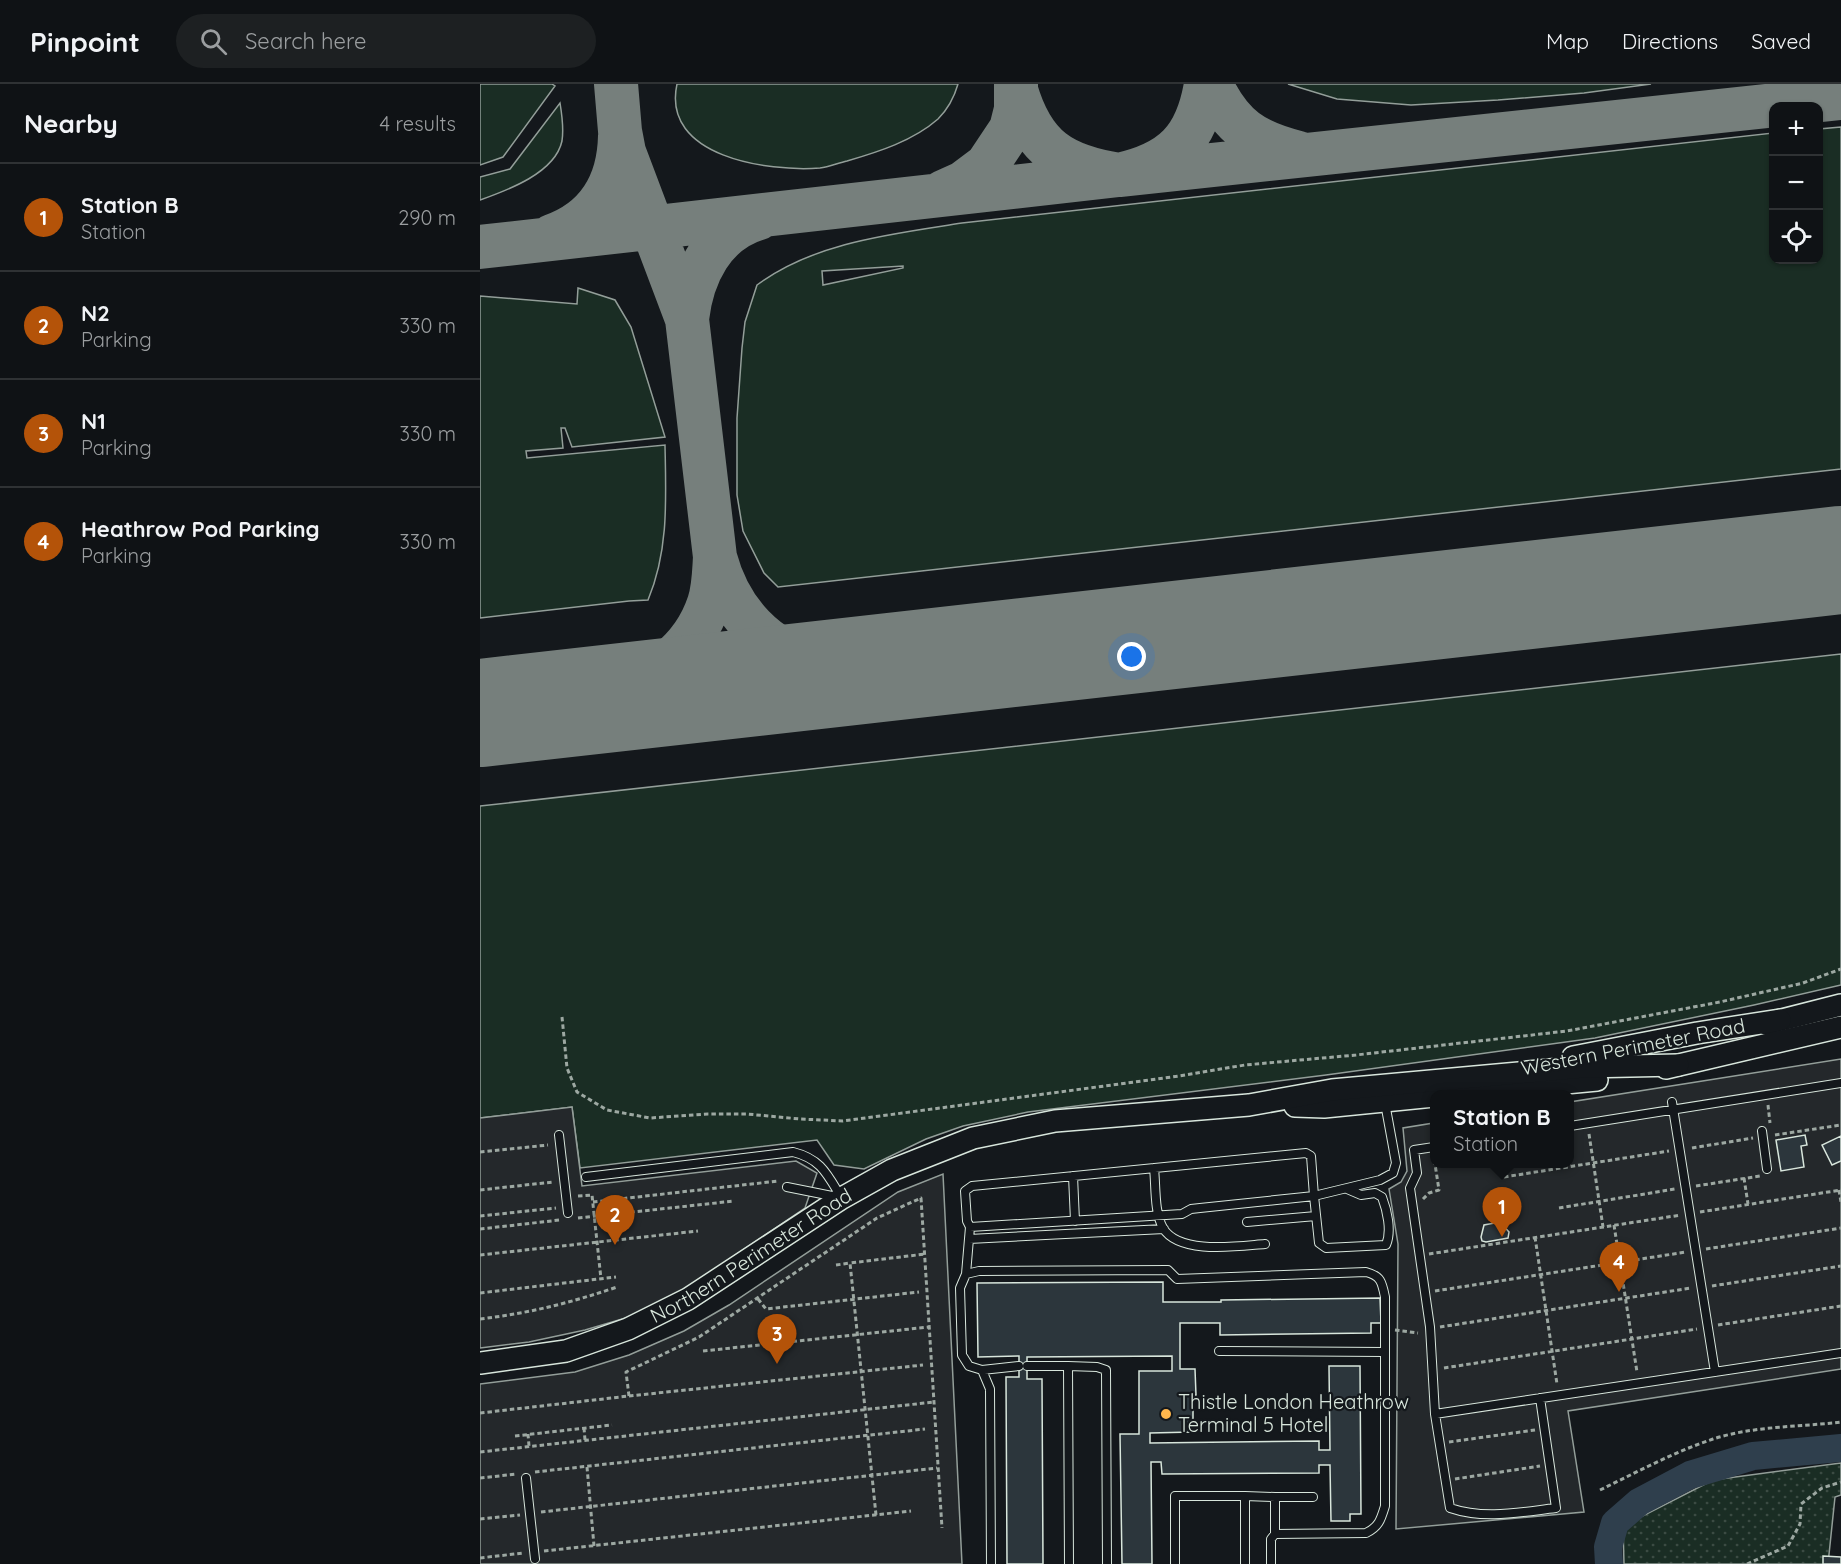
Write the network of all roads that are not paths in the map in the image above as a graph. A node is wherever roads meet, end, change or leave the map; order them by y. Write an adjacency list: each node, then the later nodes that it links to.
1 (1841, 1005): 2 (street, Western Perimeter Road)
2 (1780, 1020): 4 (street, Western Perimeter Road); 6 (street, Western Perimeter Road)
3 (1841, 1027): 5 (street, Western Perimeter Road)
4 (1638, 1064): 5 (street, Western Perimeter Road); 6 (street, Western Perimeter Road); 7 (street, Western Perimeter Road)
5 (1678, 1065): 7 (street, Western Perimeter Road)
6 (1487, 1074): 12 (street, Western Perimeter Road)
7 (1600, 1079): 9 (street, Western Perimeter Road)
8 (1841, 1083): 13 (lane)
9 (1498, 1090)
10 (1430, 1096): 11 (street, Western Perimeter Road)
11 (1385, 1101): 12 (street, Western Perimeter Road); 24 (lane)
12 (1249, 1105): 15 (street, Western Perimeter Road)
13 (1673, 1106): 14 (lane); 43 (lane)
14 (1574, 1125)
15 (1014, 1129): 26 (street, Northern Perimeter Road)
16 (1762, 1131): 20 (lane)
17 (559, 1135): 28 (lane)
18 (1430, 1148): 45 (lane)
19 (1154, 1168): 21 (lane); 25 (lane); 27 (lane)
20 (1767, 1168)
21 (1072, 1176): 30 (lane); 32 (lane)
22 (586, 1177): 26 (lane)
23 (787, 1187): 26 (lane)
24 (1347, 1189): 25 (lane); 29 (lane)
25 (1314, 1196): 27 (lane); 29 (lane)
26 (842, 1198): 40 (street, Northern Perimeter Road)
27 (1159, 1215): 30 (lane); 33 (lane)
28 (570, 1216)
29 (1316, 1216): 31 (lane)
30 (1075, 1221): 32 (lane)
31 (1247, 1222)
32 (970, 1227): 34 (lane)
33 (1164, 1229): 34 (lane); 35 (lane)
34 (969, 1239): 36 (lane)
35 (1265, 1244)
36 (966, 1274): 38 (lane); 42 (lane)
37 (1219, 1351): 38 (lane)
38 (1384, 1352): 50 (lane)
39 (1841, 1353): 43 (lane)
40 (480, 1364)
41 (1068, 1366): 42 (lane); 53 (lane); 54 (lane)
42 (982, 1370): 52 (lane)
43 (1715, 1372): 44 (lane)
44 (1540, 1398): 45 (lane); 45 (lane)
45 (1435, 1414)
46 (526, 1479): 51 (lane)
47 (1245, 1497): 48 (lane); 55 (lane); 56 (lane)
48 (1275, 1497): 49 (lane); 50 (lane)
49 (1313, 1497)
50 (1275, 1534): 57 (lane)
51 (535, 1555)
52 (992, 1564)
53 (1069, 1564)
54 (1107, 1564)
55 (1175, 1564)
56 (1245, 1564)
57 (1271, 1564)

